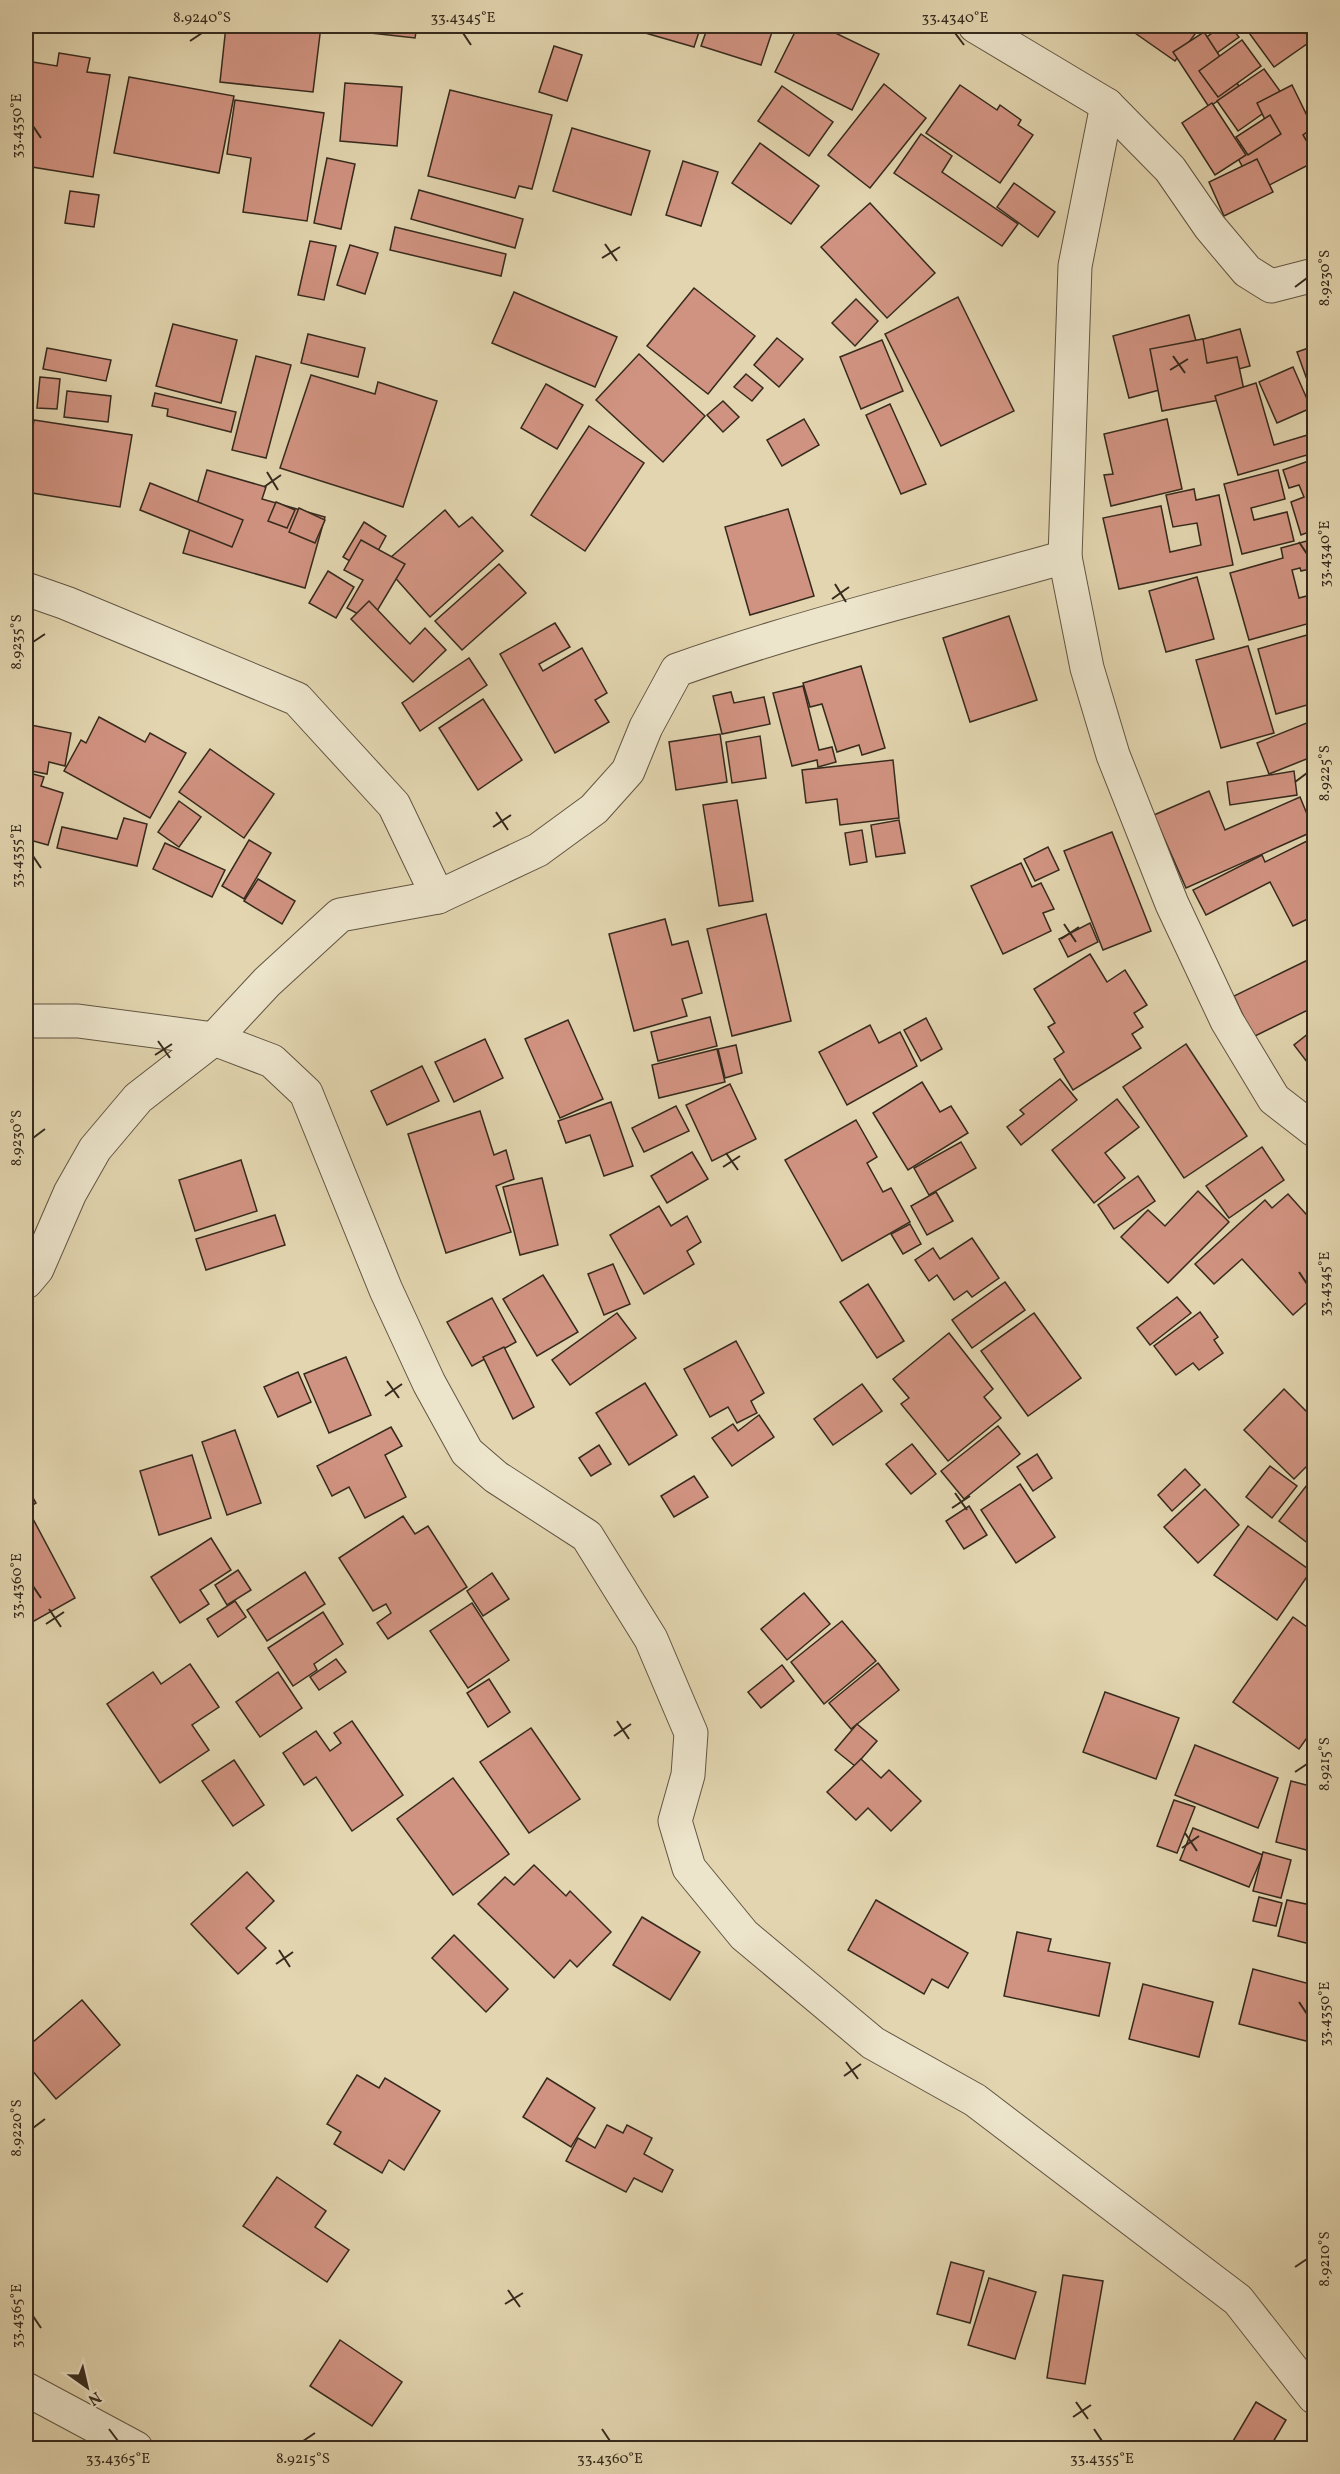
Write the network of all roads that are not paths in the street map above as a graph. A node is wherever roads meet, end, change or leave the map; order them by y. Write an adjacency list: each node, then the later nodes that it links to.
1 (975, 26): 2 (street)
2 (1107, 105): 3 (street); 4 (street)
3 (1314, 275)
4 (1065, 557): 6 (street); 9 (street)
5 (26, 589): 6 (street)
6 (438, 897): 8 (street)
7 (26, 1021): 8 (street)
8 (213, 1039): 10 (street); 12 (street)
9 (1314, 1130)
10 (26, 1282)
11 (26, 2389): 13 (street)
12 (1314, 2397)
13 (136, 2448)

